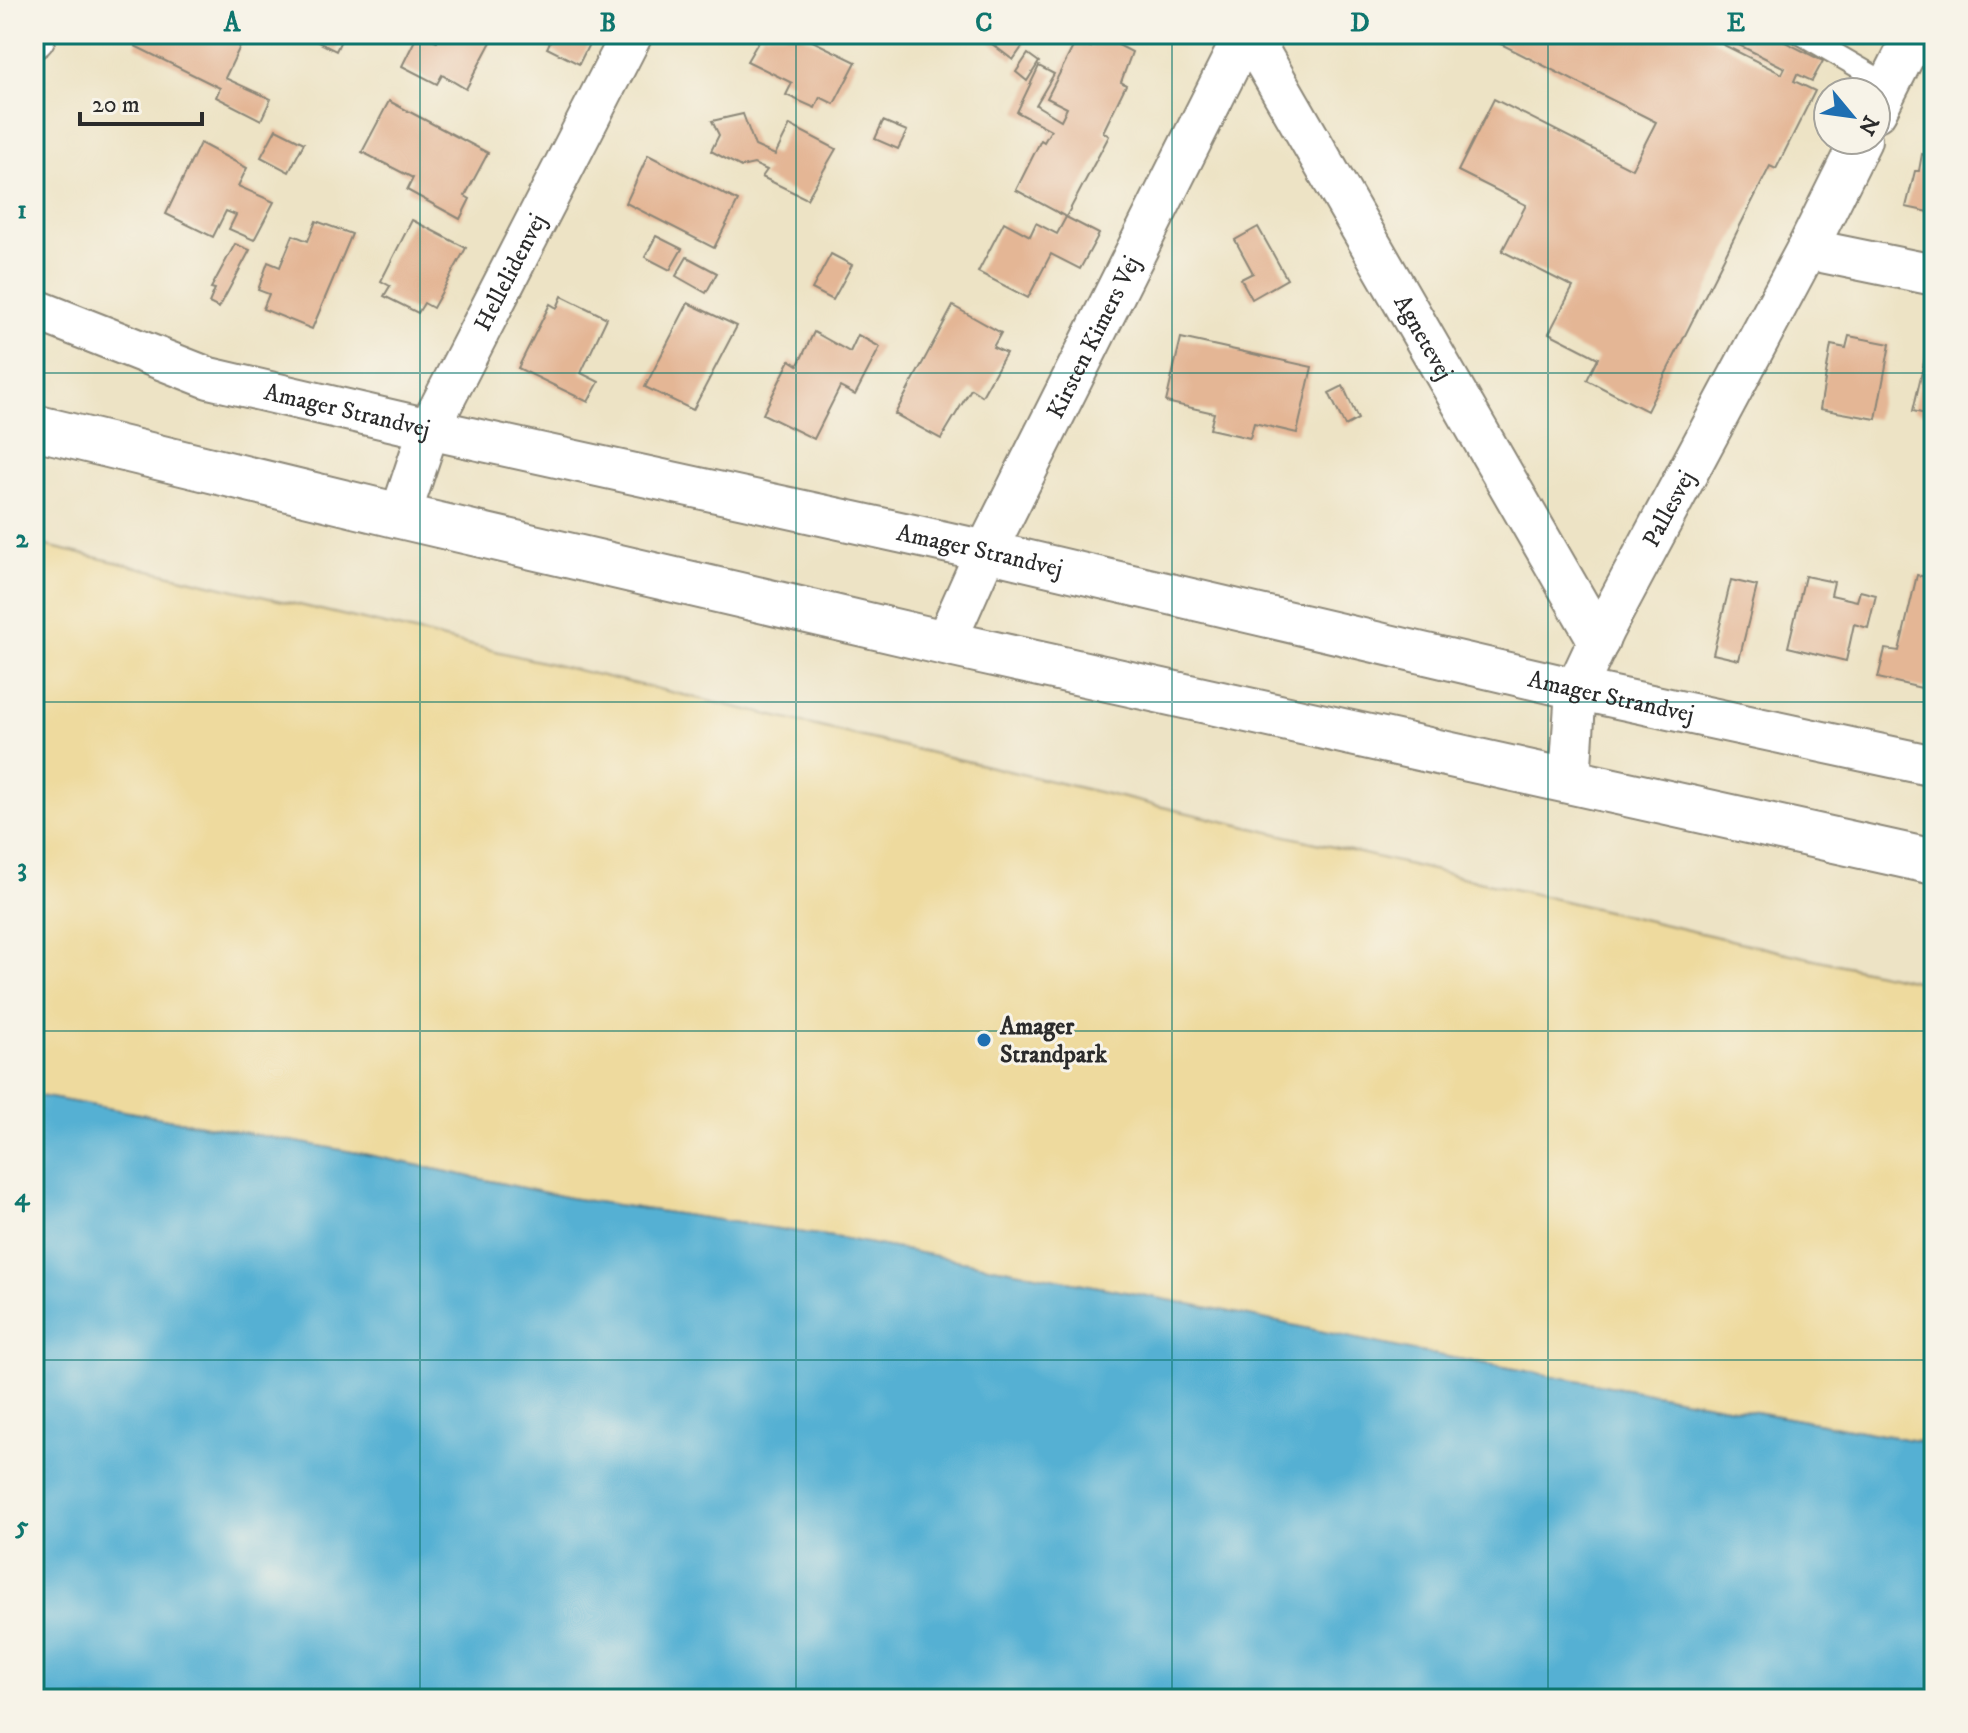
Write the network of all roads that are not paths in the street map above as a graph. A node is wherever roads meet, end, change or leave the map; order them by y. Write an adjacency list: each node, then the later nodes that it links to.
1 (632, 34): 12 (street, Hellelidenvej)
2 (1247, 34): 14 (street, Kirsten Kimers Vej); 15 (street, Agnetevej)
3 (1801, 34): 5 (lane)
4 (1915, 34): 6 (street)
5 (1854, 76)
6 (1892, 79)
7 (1853, 156): 8 (street, Pallesvej)
8 (1807, 249): 9 (street); 15 (street, Pallesvej)
9 (1934, 275)
10 (34, 309): 12 (street, Amager Strandvej)
11 (34, 427): 13 (street)
12 (429, 429): 13 (street, Hellelidenvej); 14 (street, Amager Strandvej)
13 (400, 516): 16 (street)
14 (986, 551): 16 (street, Kirsten Kimers Vej); 17 (street, Amager Strandvej)
15 (1599, 641): 17 (street, Pallesvej)
16 (945, 643): 19 (street)
17 (1576, 689): 18 (street, Amager Strandvej); 19 (street, Pallesvej)
18 (1934, 766)
19 (1570, 780): 20 (street)
20 (1934, 862)

